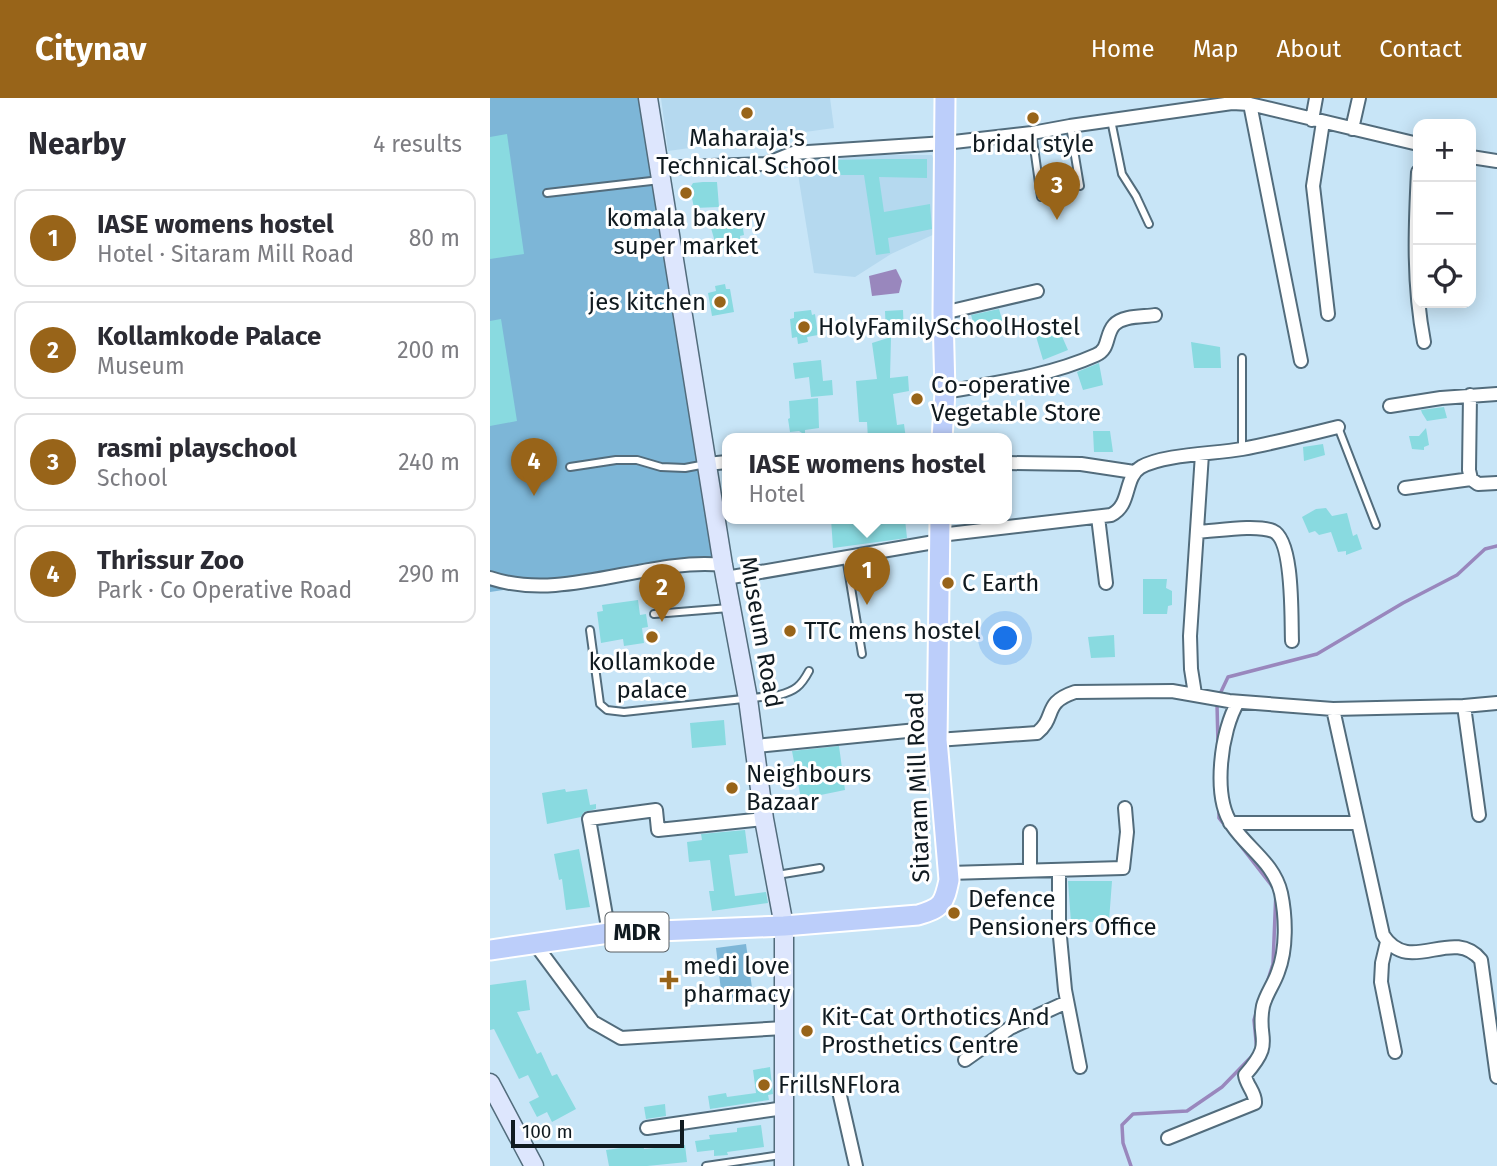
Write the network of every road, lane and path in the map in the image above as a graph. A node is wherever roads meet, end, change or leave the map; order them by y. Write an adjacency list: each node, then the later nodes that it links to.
1 (648, 98): 15 (main road, Museum Road)
2 (945, 98): 11 (main road)
3 (1316, 98): 7 (street)
4 (1359, 98): 9 (street)
5 (1250, 104): 6 (street); 7 (street); 29 (street)
6 (1111, 120): 8 (street); 20 (lane)
7 (1317, 121): 9 (street); 25 (street)
8 (1070, 125): 10 (street); 17 (lane)
9 (1352, 129): 12 (street)
10 (1032, 133): 11 (street); 19 (lane)
11 (945, 143): 15 (street); 24 (main road)
12 (1413, 143)
13 (1476, 158): 14 (street)
14 (1497, 161)
15 (659, 174): 18 (lane); 40 (main road, Museum Road)
16 (1418, 182): 21 (street)
17 (1080, 186)
18 (547, 193)
19 (1041, 197)
20 (1149, 224)
21 (1415, 245)
22 (1037, 291): 24 (street)
23 (1419, 308): 27 (street)
24 (943, 313): 30 (main road)
25 (1328, 314)
26 (1156, 315): 30 (street)
27 (1424, 342)
28 (1242, 358): 36 (lane)
29 (1301, 361)
30 (945, 392): 35 (main road)
31 (1497, 394): 32 (street)
32 (1470, 395): 33 (street); 43 (street)
33 (1390, 406)
34 (1338, 428): 36 (street); 47 (lane)
35 (942, 433)
36 (1242, 449): 37 (street)
37 (1202, 454): 42 (street); 49 (street)
38 (722, 462): 40 (street)
39 (1012, 463): 42 (street)
40 (707, 464): 41 (lane); 51 (main road, Museum Road)
41 (570, 467)
42 (1134, 472): 46 (street)
43 (1471, 480): 44 (street); 45 (street)
44 (1497, 483)
45 (1405, 488)
46 (1098, 517): 48 (street); 53 (street)
47 (1376, 525)
48 (940, 532): 50 (street); 66 (main road, Sitaram Mill Road)
49 (1197, 532): 57 (street); 60 (street)
50 (846, 557): 51 (street); 58 (lane)
51 (725, 571): 52 (street); 54 (main road, Museum Road)
52 (490, 578)
53 (1107, 583)
54 (731, 608): 55 (lane); 61 (main road, Museum Road)
55 (654, 614)
56 (590, 630): 61 (lane)
57 (1292, 640)
58 (862, 654)
59 (809, 671): 61 (lane)
60 (1195, 694): 62 (street); 66 (street)
61 (748, 699): 67 (main road, Museum Road)
62 (1234, 701): 65 (street); 71 (street)
63 (1497, 704): 64 (street)
64 (1464, 706): 65 (street); 69 (street)
65 (1333, 709): 72 (street)
66 (937, 734): 67 (street); 77 (main road, Sitaram Mill Road)
67 (756, 746): 70 (main road, Museum Road)
68 (1125, 808): 75 (street)
69 (1479, 815)
70 (764, 819): 78 (main road, Museum Road); 80 (street)
71 (1230, 823): 72 (street); 94 (street)
72 (1358, 823): 81 (street)
73 (1030, 832): 76 (street)
74 (820, 868): 78 (lane)
75 (1059, 871): 76 (street); 84 (street)
76 (1030, 872): 77 (street)
77 (949, 873): 79 (main road, Sitaram Mill Road)
78 (775, 876): 79 (main road, Museum Road)
79 (785, 926): 80 (main road, MDR); 85 (main road)
80 (609, 933): 82 (main road, MDR)
81 (1387, 942): 86 (street); 89 (street)
82 (535, 943): 83 (main road, MDR); 85 (street)
83 (490, 950)
84 (1067, 1002): 87 (street); 88 (street)
85 (784, 1028): 92 (main road)
86 (1395, 1052)
87 (965, 1060)
88 (1080, 1067)
89 (1497, 1077)
90 (838, 1087): 98 (street)
91 (491, 1088): 96 (main road)
92 (784, 1108): 93 (street); 95 (main road)
93 (648, 1128)
94 (1168, 1138)
95 (784, 1160): 97 (lane)
96 (534, 1166)
97 (706, 1166)
98 (856, 1166)

